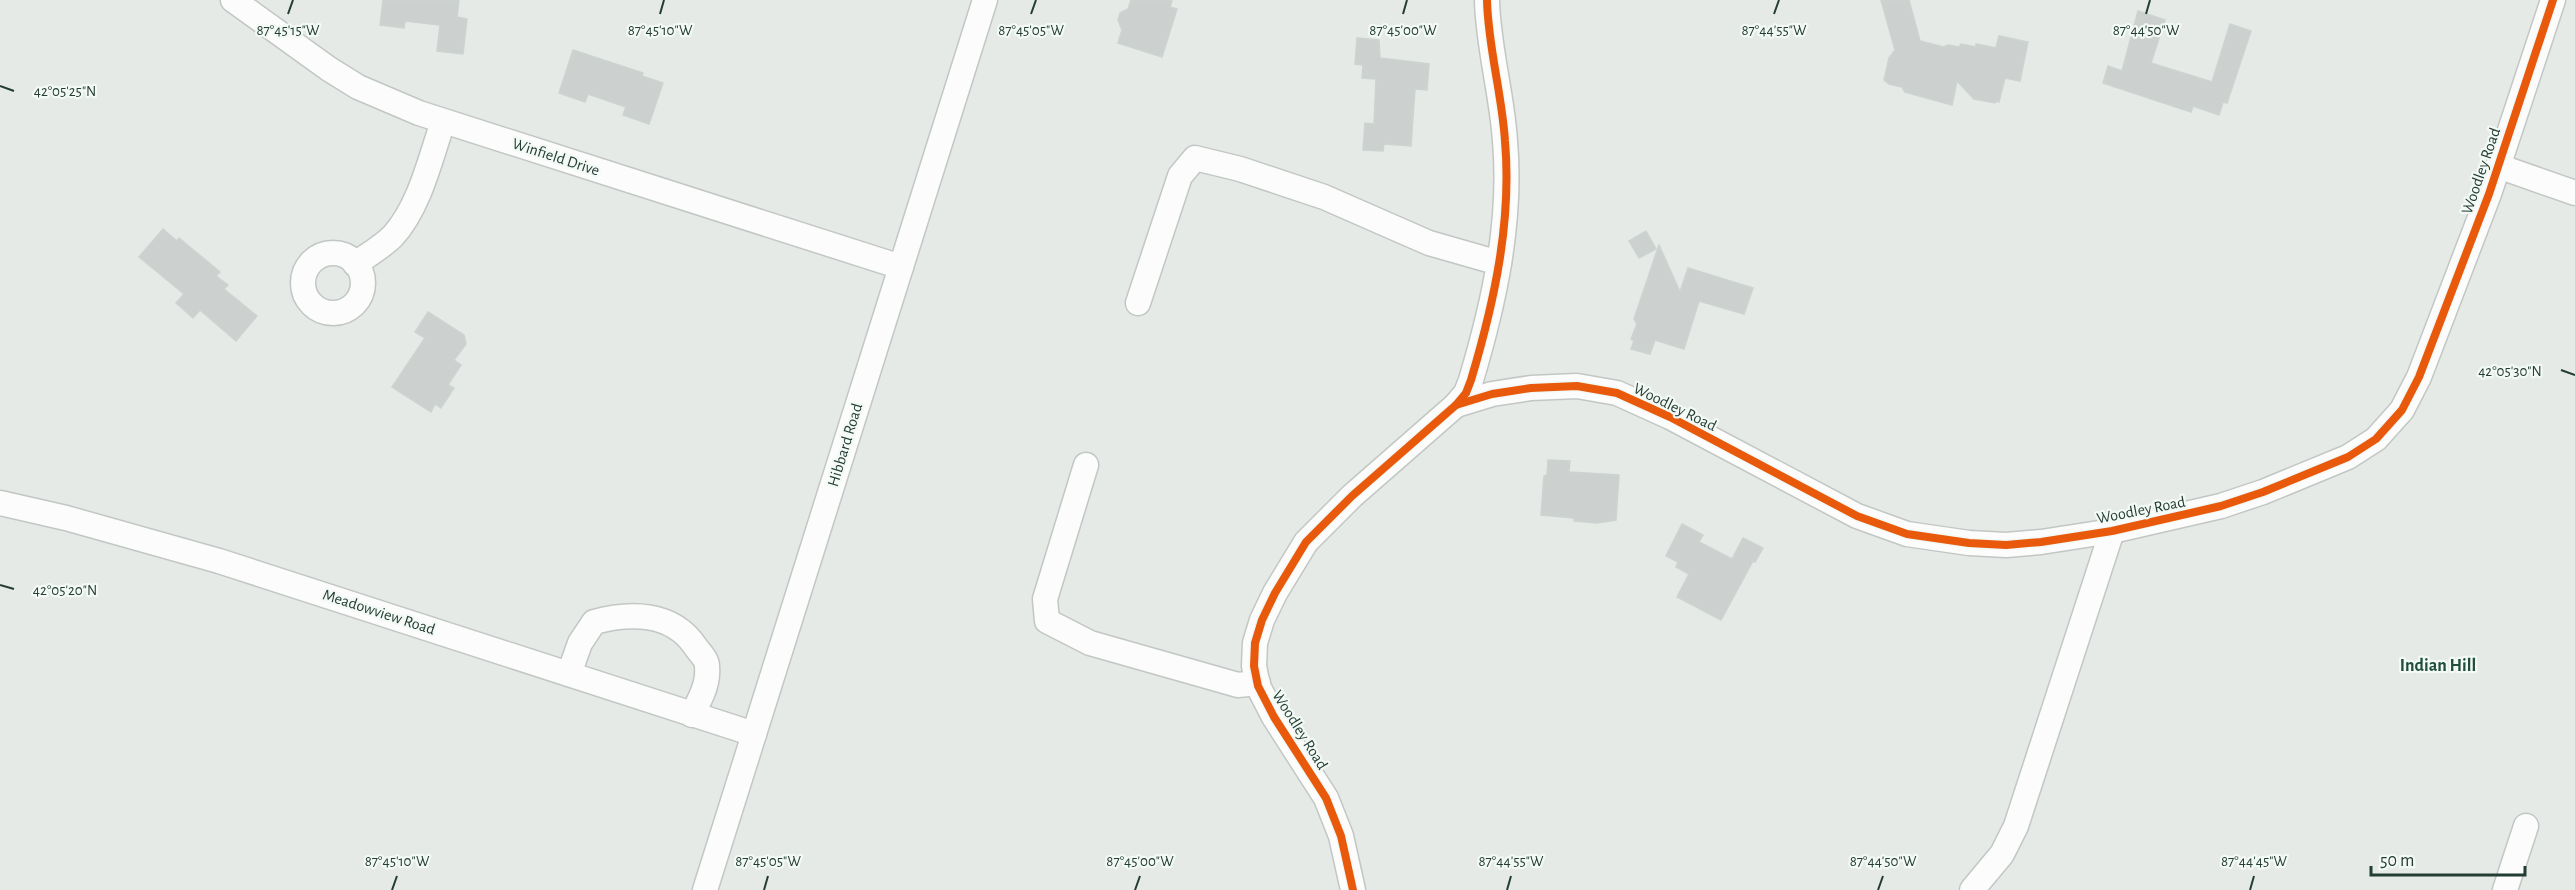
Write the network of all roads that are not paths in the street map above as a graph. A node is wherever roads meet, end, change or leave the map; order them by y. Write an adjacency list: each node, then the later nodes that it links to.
1 (233, 0): 5 (street, Winfield Drive)
2 (985, 0): 10 (street, Hibbard Road)
3 (1487, 0): 8 (street, Woodley Road)
4 (2553, 0): 6 (street, Woodley Road)
5 (443, 122): 9 (street); 10 (street, Winfield Drive)
6 (2498, 166): 7 (street); 15 (street, Woodley Road)
7 (2575, 194)
8 (1499, 263): 11 (street); 12 (street, Woodley Road)
9 (356, 264)
10 (901, 267): 19 (street, Hibbard Road)
11 (1138, 303)
12 (1456, 405): 15 (street, Woodley Road); 17 (street, Woodley Road)
13 (1086, 465): 17 (street)
14 (0, 503): 16 (street, Meadowview Road)
15 (2112, 531): 23 (street, Woodley Road)
16 (569, 674): 18 (street, Meadowview Road); 18 (street)
17 (1258, 683): 22 (street, Woodley Road)
18 (692, 714): 19 (street, Meadowview Road)
19 (754, 734): 21 (street, Hibbard Road)
20 (2526, 826): 24 (street)
21 (705, 890)
22 (1353, 890)
23 (1972, 890)
24 (2505, 890)

